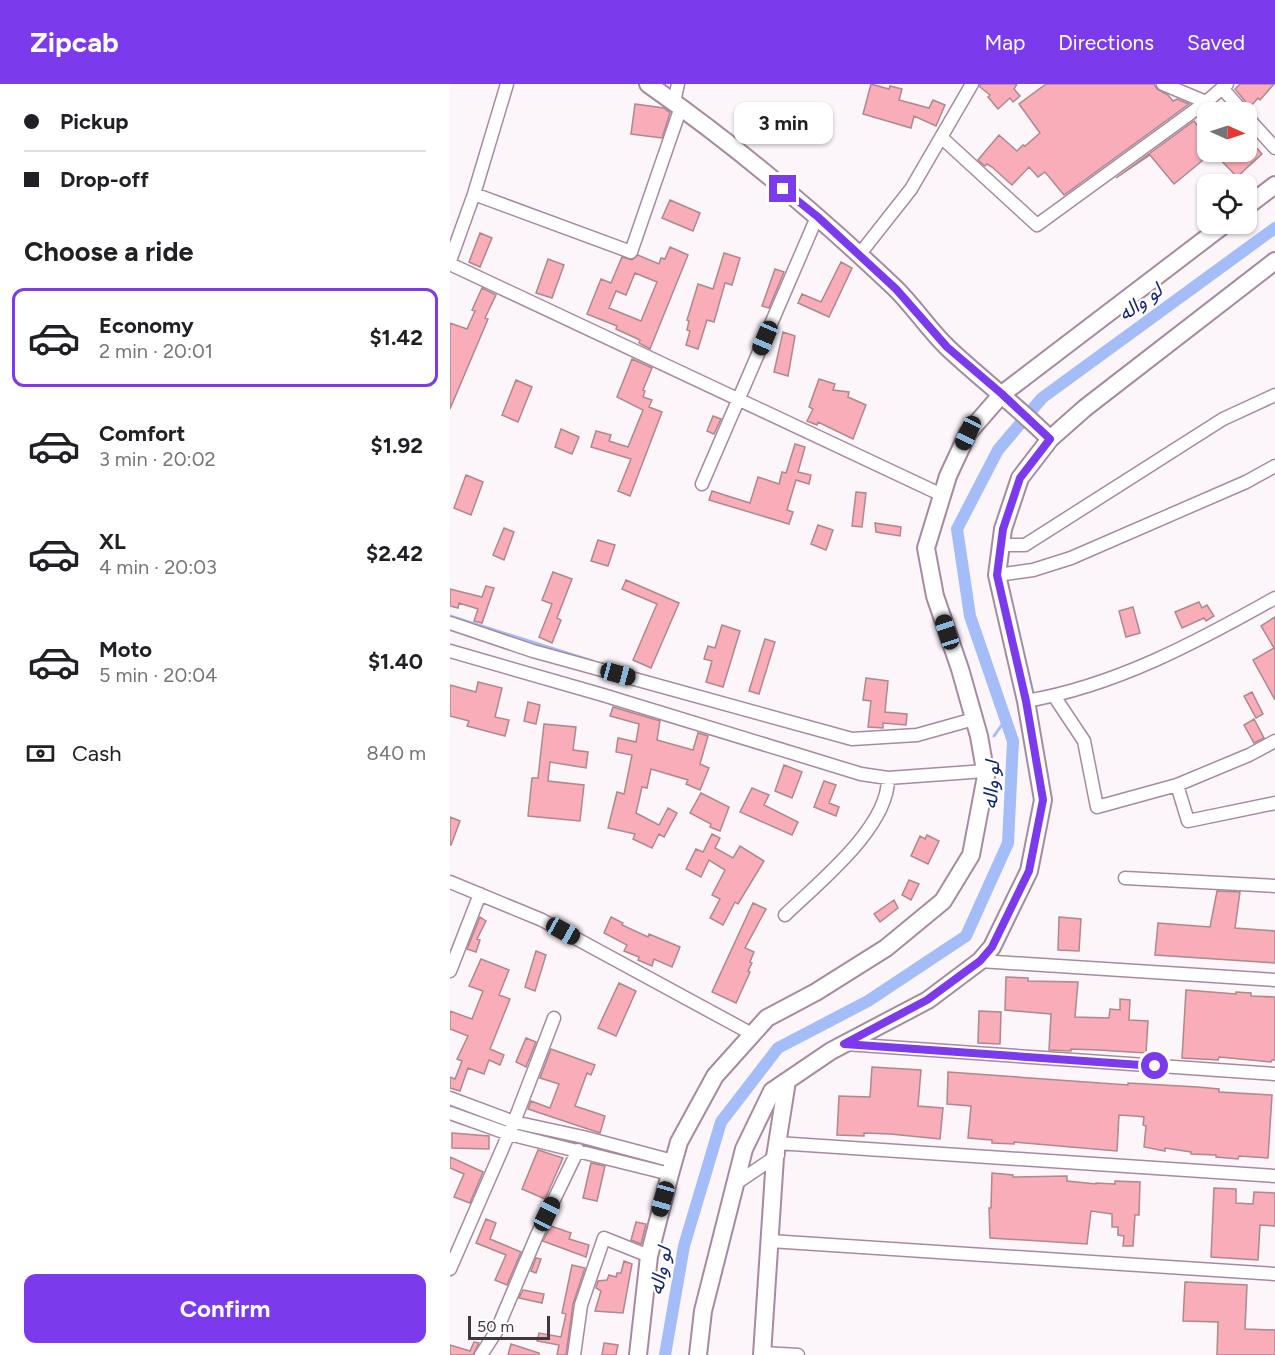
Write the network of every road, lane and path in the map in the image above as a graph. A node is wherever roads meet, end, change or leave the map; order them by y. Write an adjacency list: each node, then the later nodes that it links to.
1 (507, 84): 15 (street)
2 (648, 84): 9 (street)
3 (678, 84): 9 (street)
4 (972, 84): 12 (street)
5 (1163, 84): 7 (street)
6 (1224, 86): 7 (street); 8 (street)
7 (1206, 102)
8 (1236, 102)
9 (677, 105): 15 (street); 17 (street)
10 (1197, 109): 12 (street)
11 (1257, 128): 13 (street)
12 (941, 137): 19 (street)
13 (1275, 148)
14 (1275, 185): 16 (street)
15 (474, 194): 21 (street)
16 (1257, 199)
17 (818, 217): 19 (street); 24 (street)
18 (1212, 234): 23 (street)
19 (859, 255): 23 (street)
20 (1275, 261): 25 (street)
21 (450, 262): 24 (street)
22 (1275, 395): 29 (street)
23 (1007, 398): 25 (street); 28 (street)
24 (739, 399): 27 (street); 28 (street)
25 (1047, 436): 29 (street)
26 (1275, 466): 30 (street)
27 (702, 484)
28 (942, 495): 36 (street)
29 (1001, 545): 30 (street)
30 (997, 575): 35 (street)
31 (1275, 598): 34 (street)
32 (450, 623): 36 (street)
33 (450, 651): 39 (street)
34 (1054, 696): 35 (street); 40 (street)
35 (1026, 701): 47 (street)
36 (974, 719): 38 (street)
37 (1275, 741): 40 (street)
38 (986, 771): 39 (street); 51 (street)
39 (888, 778): 46 (street)
40 (1177, 785): 41 (street)
41 (1275, 803)
42 (1125, 878): 44 (street)
43 (450, 882): 45 (street)
44 (1275, 886)
45 (480, 894): 48 (street); 51 (street)
46 (785, 915)
47 (980, 961): 49 (street); 52 (street)
48 (450, 971)
49 (1275, 980)
50 (554, 1018): 57 (street)
51 (752, 1034): 61 (street)
52 (844, 1044): 53 (street); 54 (street)
53 (1275, 1074)
54 (787, 1081): 59 (street); 63 (street)
55 (450, 1098): 57 (street)
56 (450, 1113): 58 (street)
57 (514, 1122): 58 (street); 61 (street)
58 (509, 1134): 60 (street); 66 (street)
59 (781, 1148): 62 (street); 63 (street); 64 (street)
60 (578, 1150): 61 (street); 69 (street)
61 (672, 1167): 65 (street)
62 (1275, 1176)
63 (735, 1184): 72 (street)
64 (770, 1241): 67 (street); 68 (street)
65 (649, 1256): 70 (street); 71 (street)
66 (450, 1269)
67 (1275, 1274)
68 (763, 1354): 73 (street)
69 (481, 1355)
70 (574, 1355)
71 (638, 1355)
72 (698, 1355)
73 (798, 1355)

